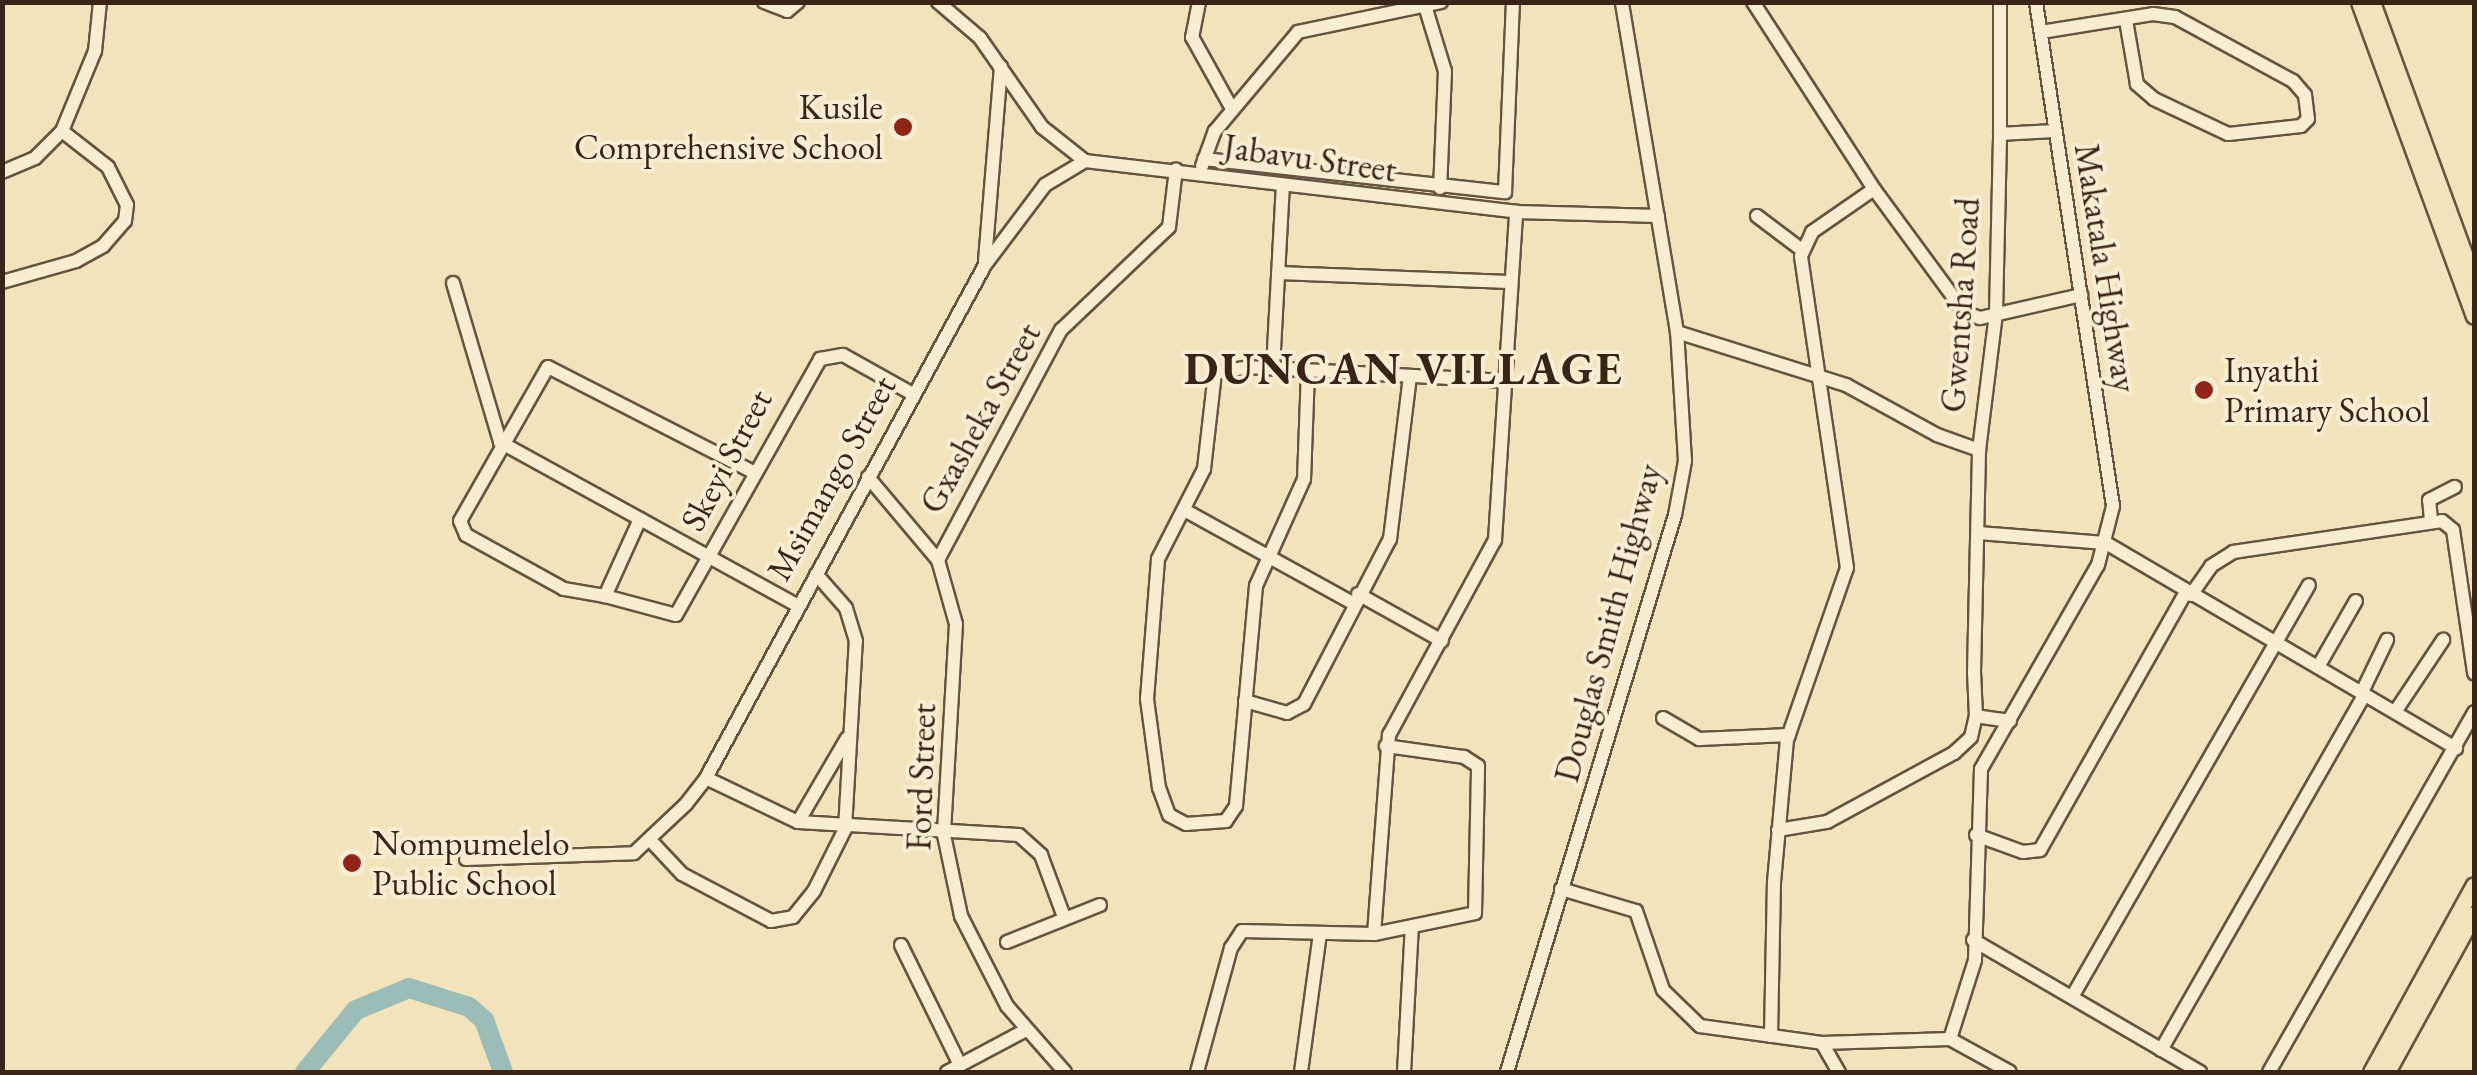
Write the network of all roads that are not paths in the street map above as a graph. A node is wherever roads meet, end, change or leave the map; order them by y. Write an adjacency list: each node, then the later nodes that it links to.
1 (100, 2): 20 (street)
2 (764, 2): 3 (street)
3 (798, 2)
4 (938, 2): 17 (street)
5 (1199, 2): 18 (street)
6 (1442, 2): 14 (street)
7 (1513, 2): 27 (street)
8 (1622, 2): 30 (street, Douglas Smith Highway)
9 (1754, 2): 28 (street)
10 (2000, 2): 21 (street, Gwentsha Road)
11 (2036, 2): 16 (street, Makatala Highway)
12 (2360, 2): 41 (main road)
13 (2372, 2): 35 (main road)
14 (1426, 9): 18 (street); 27 (street)
15 (2126, 20): 15 (street); 16 (street)
16 (2040, 32): 19 (street, Makatala Highway)
17 (1002, 64): 22 (street); 33 (street)
18 (1232, 109): 23 (street)
19 (2053, 130): 21 (street); 39 (street, Makatala Highway)
20 (62, 131): 25 (street); 36 (street)
21 (2000, 134): 40 (street, Gwentsha Road)
22 (1085, 162): 24 (street, Jabavu Street); 33 (street, Msimango Street)
23 (1202, 166): 24 (street, Jabavu Street); 26 (street, Jabavu Street); 27 (street)
24 (1176, 169): 61 (street, Gxasheka Street)
25 (2, 172)
26 (1283, 186): 29 (street, Jabavu Street); 34 (street)
27 (1440, 188)
28 (1874, 189): 32 (street); 40 (street)
29 (1516, 212): 30 (street, Jabavu Street); 38 (street)
30 (1658, 216): 42 (street, Douglas Smith Highway)
31 (1757, 216): 32 (street)
32 (1802, 250): 46 (street)
33 (985, 265): 48 (street, Msimango Street)
34 (1278, 273): 38 (street); 43 (street)
35 (2474, 280)
36 (2, 282)
37 (453, 282): 49 (street)
38 (1510, 282): 47 (street)
39 (2081, 295): 40 (street); 58 (street, Makatala Highway)
40 (1996, 314): 50 (street, Gwentsha Road)
41 (2474, 316)
42 (1677, 332): 46 (street); 95 (street, Douglas Smith Highway)
43 (1273, 368): 44 (street); 54 (street)
44 (1308, 371): 45 (street); 60 (street)
45 (1410, 377): 47 (street); 66 (street)
46 (1821, 377): 50 (street); 82 (street)
47 (1506, 381): 69 (street)
48 (911, 393): 51 (street, Skeyi Street); 52 (street, Msimango Street)
49 (500, 442): 51 (street); 55 (street); 65 (street)
50 (1978, 450): 57 (street, Gwentsha Road)
51 (754, 472): 59 (street, Skeyi Street)
52 (868, 477): 61 (street, Ford Street); 62 (street, Msimango Street)
53 (2455, 487): 56 (street)
54 (1186, 511): 60 (street); 76 (street)
55 (640, 519): 59 (street); 65 (street)
56 (2431, 520): 64 (street); 74 (street)
57 (1978, 533): 58 (street); 79 (street, Gwentsha Road)
58 (2106, 543): 64 (street); 81 (street)
59 (709, 556): 65 (street, Skeyi Street); 68 (street)
60 (1266, 556): 66 (street); 76 (street)
61 (938, 560): 90 (street, Ford Street)
62 (816, 574): 68 (street, Msimango Street); 83 (street)
63 (2308, 586): 72 (street)
64 (2189, 594): 72 (street); 91 (street)
65 (605, 596)
66 (1356, 599): 69 (street); 76 (street)
67 (2356, 601): 73 (street)
68 (796, 605): 86 (street, Msimango Street)
69 (1442, 640): 84 (street)
70 (2387, 640): 75 (street)
71 (2443, 640): 77 (street)
72 (2277, 644): 73 (street); 105 (street)
73 (2318, 667): 75 (street)
74 (2474, 673)
75 (2363, 693): 77 (street); 110 (street)
76 (1244, 701)
77 (2395, 712): 85 (street)
78 (2474, 712): 85 (street)
79 (1976, 716): 81 (street); 89 (street)
80 (1663, 718): 82 (street)
81 (2010, 721): 91 (street)
82 (1789, 734): 89 (street)
83 (849, 735): 87 (street); 88 (street)
84 (1386, 746): 99 (street); 101 (street)
85 (2456, 748): 120 (street)
86 (706, 778): 87 (street); 92 (street, Msimango Street)
87 (798, 822): 88 (street)
88 (845, 829): 90 (street); 92 (street)
89 (1778, 830): 107 (street)
90 (944, 835): 98 (street); 106 (street, Ford Street)
91 (1976, 836): 102 (street)
92 (652, 842): 93 (street)
93 (466, 859)
94 (2474, 885): 121 (main road)
95 (1561, 890): 107 (street); 116 (street, Douglas Smith Highway)
96 (1100, 905): 98 (street)
97 (2474, 914): 122 (main road)
98 (1064, 917): 103 (street)
99 (1412, 926): 101 (street); 115 (street)
100 (1320, 934): 101 (street); 113 (street); 114 (street)
101 (1374, 934)
102 (1973, 940): 105 (street); 108 (street)
103 (1007, 942)
104 (901, 945): 111 (street)
105 (2072, 997): 110 (street)
106 (1024, 1031): 111 (street); 112 (street, Ford Street)
107 (1770, 1036): 109 (street)
108 (1950, 1040): 109 (street); 118 (street)
109 (1822, 1043): 117 (street)
110 (2161, 1050): 119 (street)
111 (953, 1069)
112 (1065, 1072)
113 (1198, 1072)
114 (1301, 1072)
115 (1404, 1072)
116 (1507, 1072)
117 (1840, 1072)
118 (2010, 1072)
119 (2200, 1072)
120 (2269, 1072)
121 (2371, 1072)
122 (2386, 1072)

